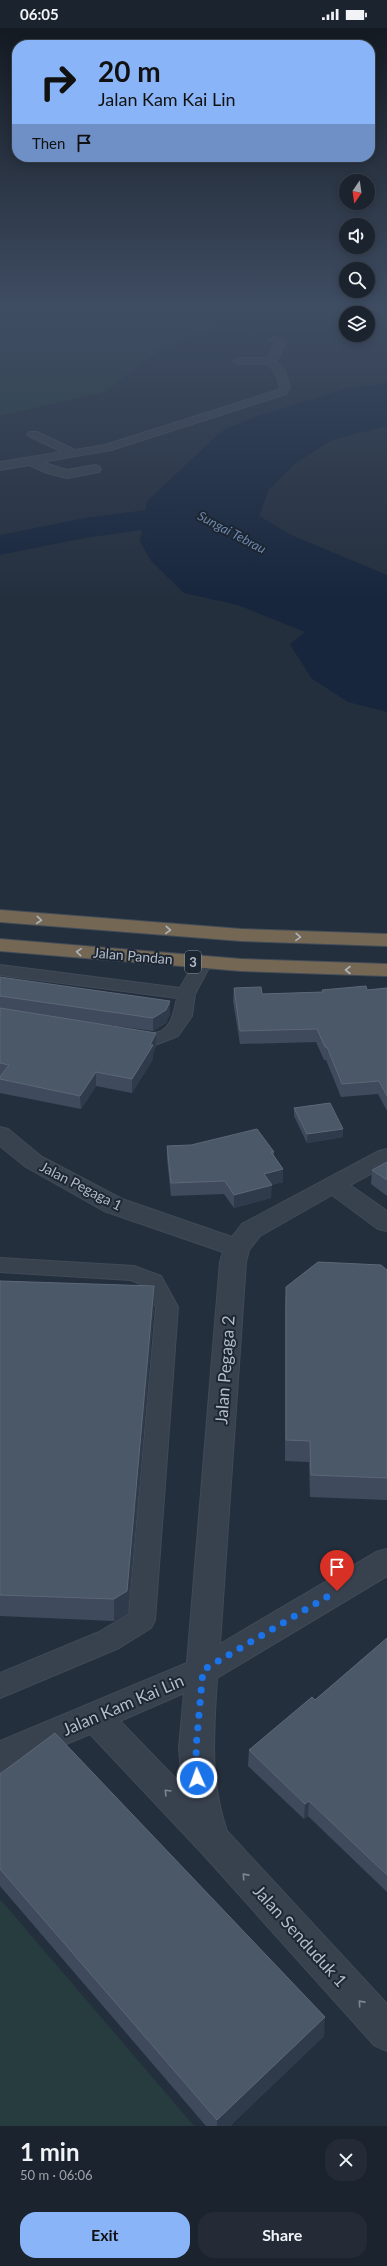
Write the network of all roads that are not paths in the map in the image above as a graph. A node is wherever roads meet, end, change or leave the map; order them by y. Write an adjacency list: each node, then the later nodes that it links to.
1 (248, 403): 3 (street)
2 (33, 434): 3 (street)
3 (75, 454): 4 (street)
4 (32, 462): 5 (street); 7 (street)
5 (0, 466)
6 (95, 469): 7 (street)
7 (72, 474): 8 (street)
8 (86, 482)
9 (0, 916): 10 (highway, Jalan Pandan / 3, one-way to 10)
10 (387, 940)
11 (0, 945): 12 (highway, Jalan Pandan / 3, one-way to 11)
12 (203, 962): 14 (highway, Jalan Pandan / 3, one-way to 12); 15 (lane)
13 (0, 970): 15 (lane)
14 (387, 970)
15 (186, 994): 16 (lane)
16 (116, 1033)
17 (0, 1134): 21 (street, Jalan Pegaga 1)
18 (387, 1156): 19 (street, Jalan Pegaga 2)
19 (332, 1184): 20 (street); 21 (street, Jalan Pegaga 2)
20 (387, 1223)
21 (237, 1248): 24 (street, Jalan Pegaga 2)
22 (0, 1265): 25 (lane)
23 (387, 1561): 24 (street, Jalan Kam Kai Lin)
24 (203, 1670): 26 (street, Jalan Kam Kai Lin); 28 (street, Jalan Senduduk 1)
25 (0, 1686)
26 (95, 1717): 27 (street, Jalan Kam Kai Lin); 28 (street, Jalan Senduduk 1, one-way to 26)
27 (0, 1757)
28 (213, 1841): 29 (street, Jalan Senduduk 1, one-way to 28)
29 (387, 2032)

